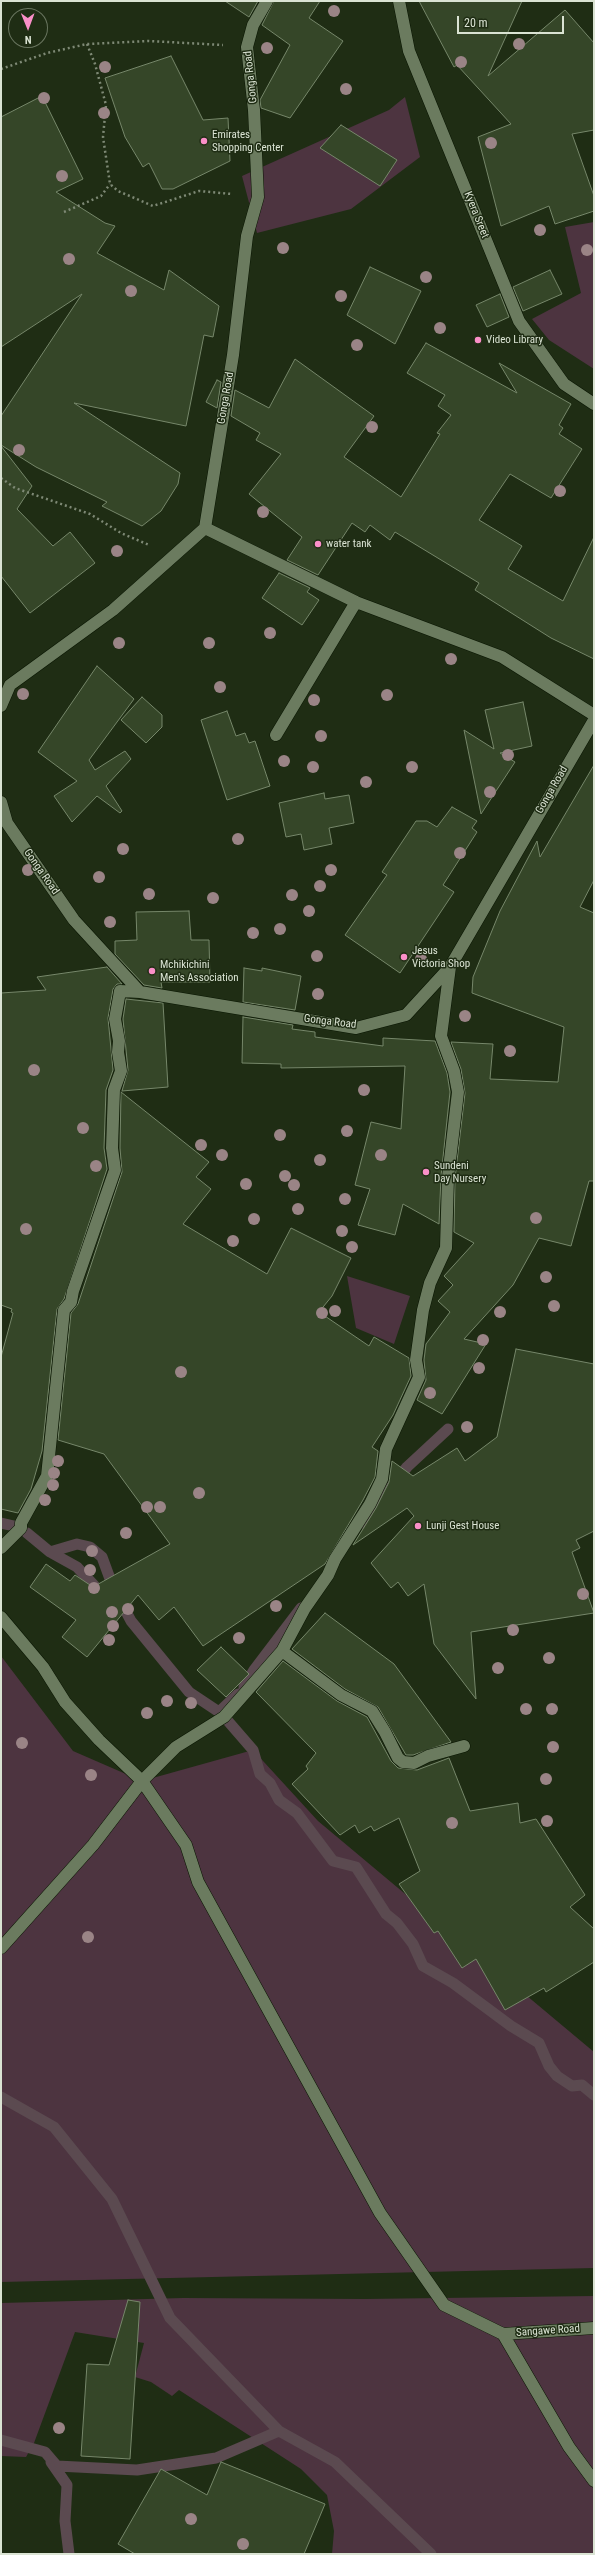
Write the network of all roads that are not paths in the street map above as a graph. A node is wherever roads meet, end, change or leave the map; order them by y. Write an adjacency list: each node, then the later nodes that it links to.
1 (267, 1): 4 (street, Gonga Road)
2 (399, 1): 3 (street, Kyera Sreet)
3 (594, 404)
4 (205, 528): 5 (street); 6 (street)
5 (356, 602): 7 (street); 9 (street)
6 (1, 706)
7 (594, 715)
8 (594, 720): 11 (street, Gonga Road)
9 (276, 735)
10 (1, 802): 12 (street, Gonga Road)
11 (450, 967): 12 (street, Gonga Road); 15 (street)
12 (140, 992): 13 (street)
13 (1, 1548)
14 (1, 1617): 17 (street)
15 (282, 1651): 16 (street); 17 (street)
16 (464, 1746)
17 (142, 1781): 18 (street); 20 (street)
18 (1, 1948)
19 (594, 2328): 20 (street, Sangawe Road)
20 (502, 2334): 21 (street)
21 (594, 2481)

